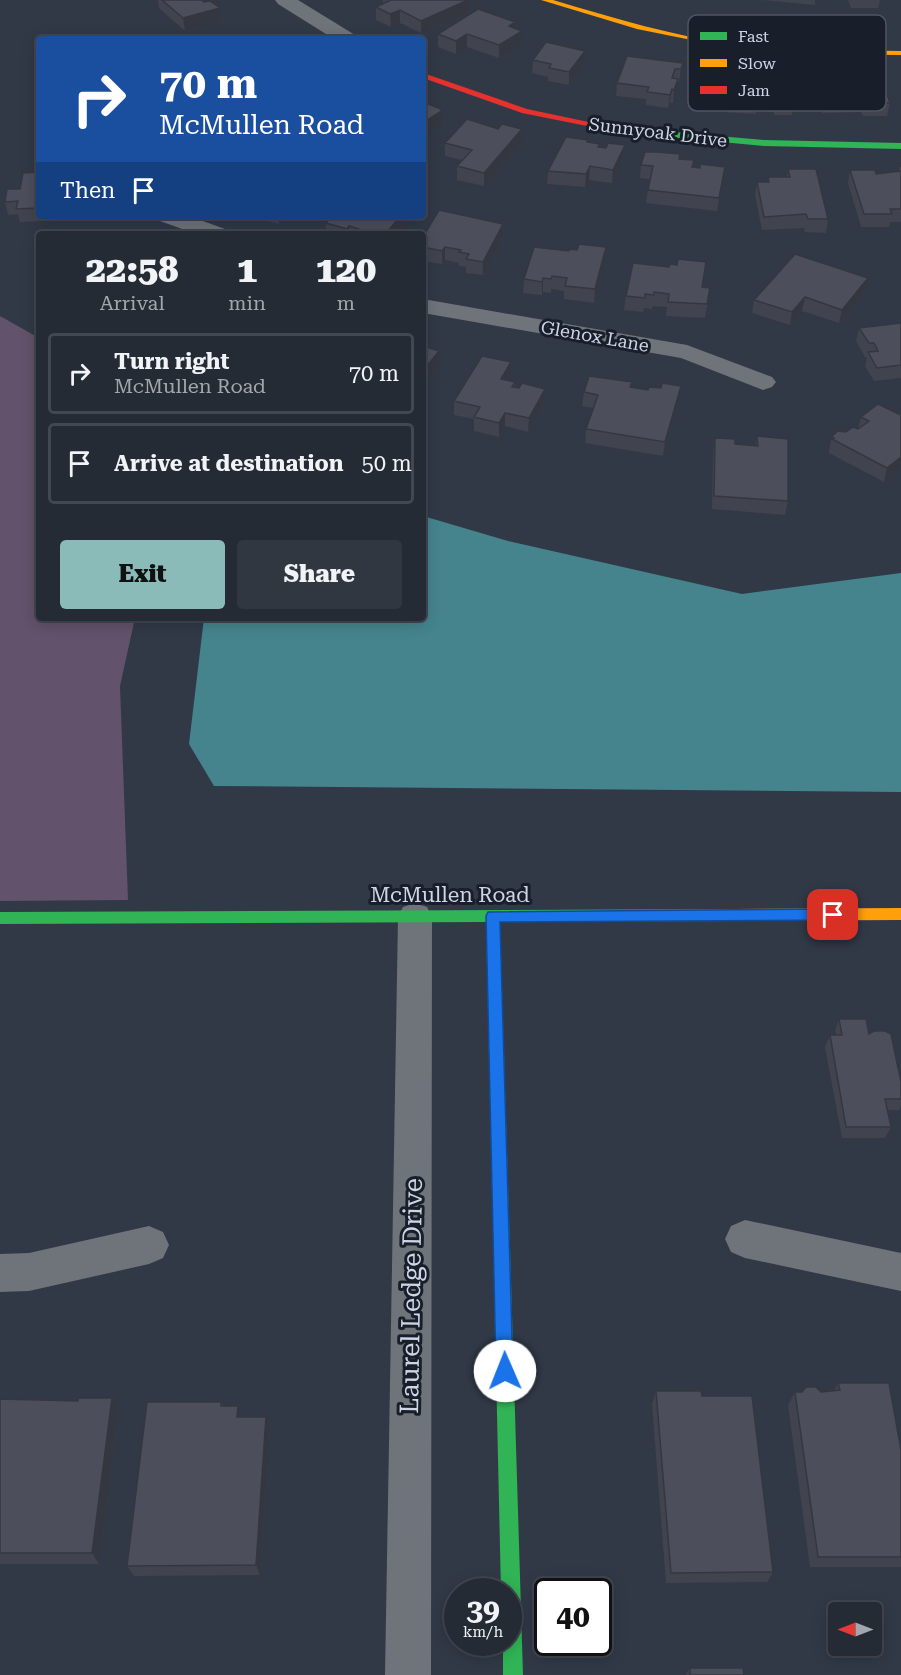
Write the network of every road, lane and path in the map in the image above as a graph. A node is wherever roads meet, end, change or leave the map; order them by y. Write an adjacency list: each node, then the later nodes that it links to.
1 (285, 0): 3 (street)
2 (545, 0): 4 (street)
3 (343, 36)
4 (688, 38)
5 (886, 53): 6 (street)
6 (901, 53)
7 (426, 76): 8 (street, Sunnyoak Drive)
8 (901, 146)
9 (176, 219): 10 (street)
10 (209, 231)
11 (426, 307): 12 (street, Glenox Lane)
12 (763, 382)
13 (901, 914): 14 (street, McMullen Road)
14 (493, 916): 15 (street, McMullen Road); 22 (street)
15 (415, 917): 16 (street, McMullen Road); 21 (street, Laurel Ledge Drive)
16 (0, 918)
17 (745, 1239): 19 (street)
18 (149, 1245): 20 (street)
19 (901, 1272)
20 (0, 1273)
21 (408, 1675)
22 (513, 1675)

